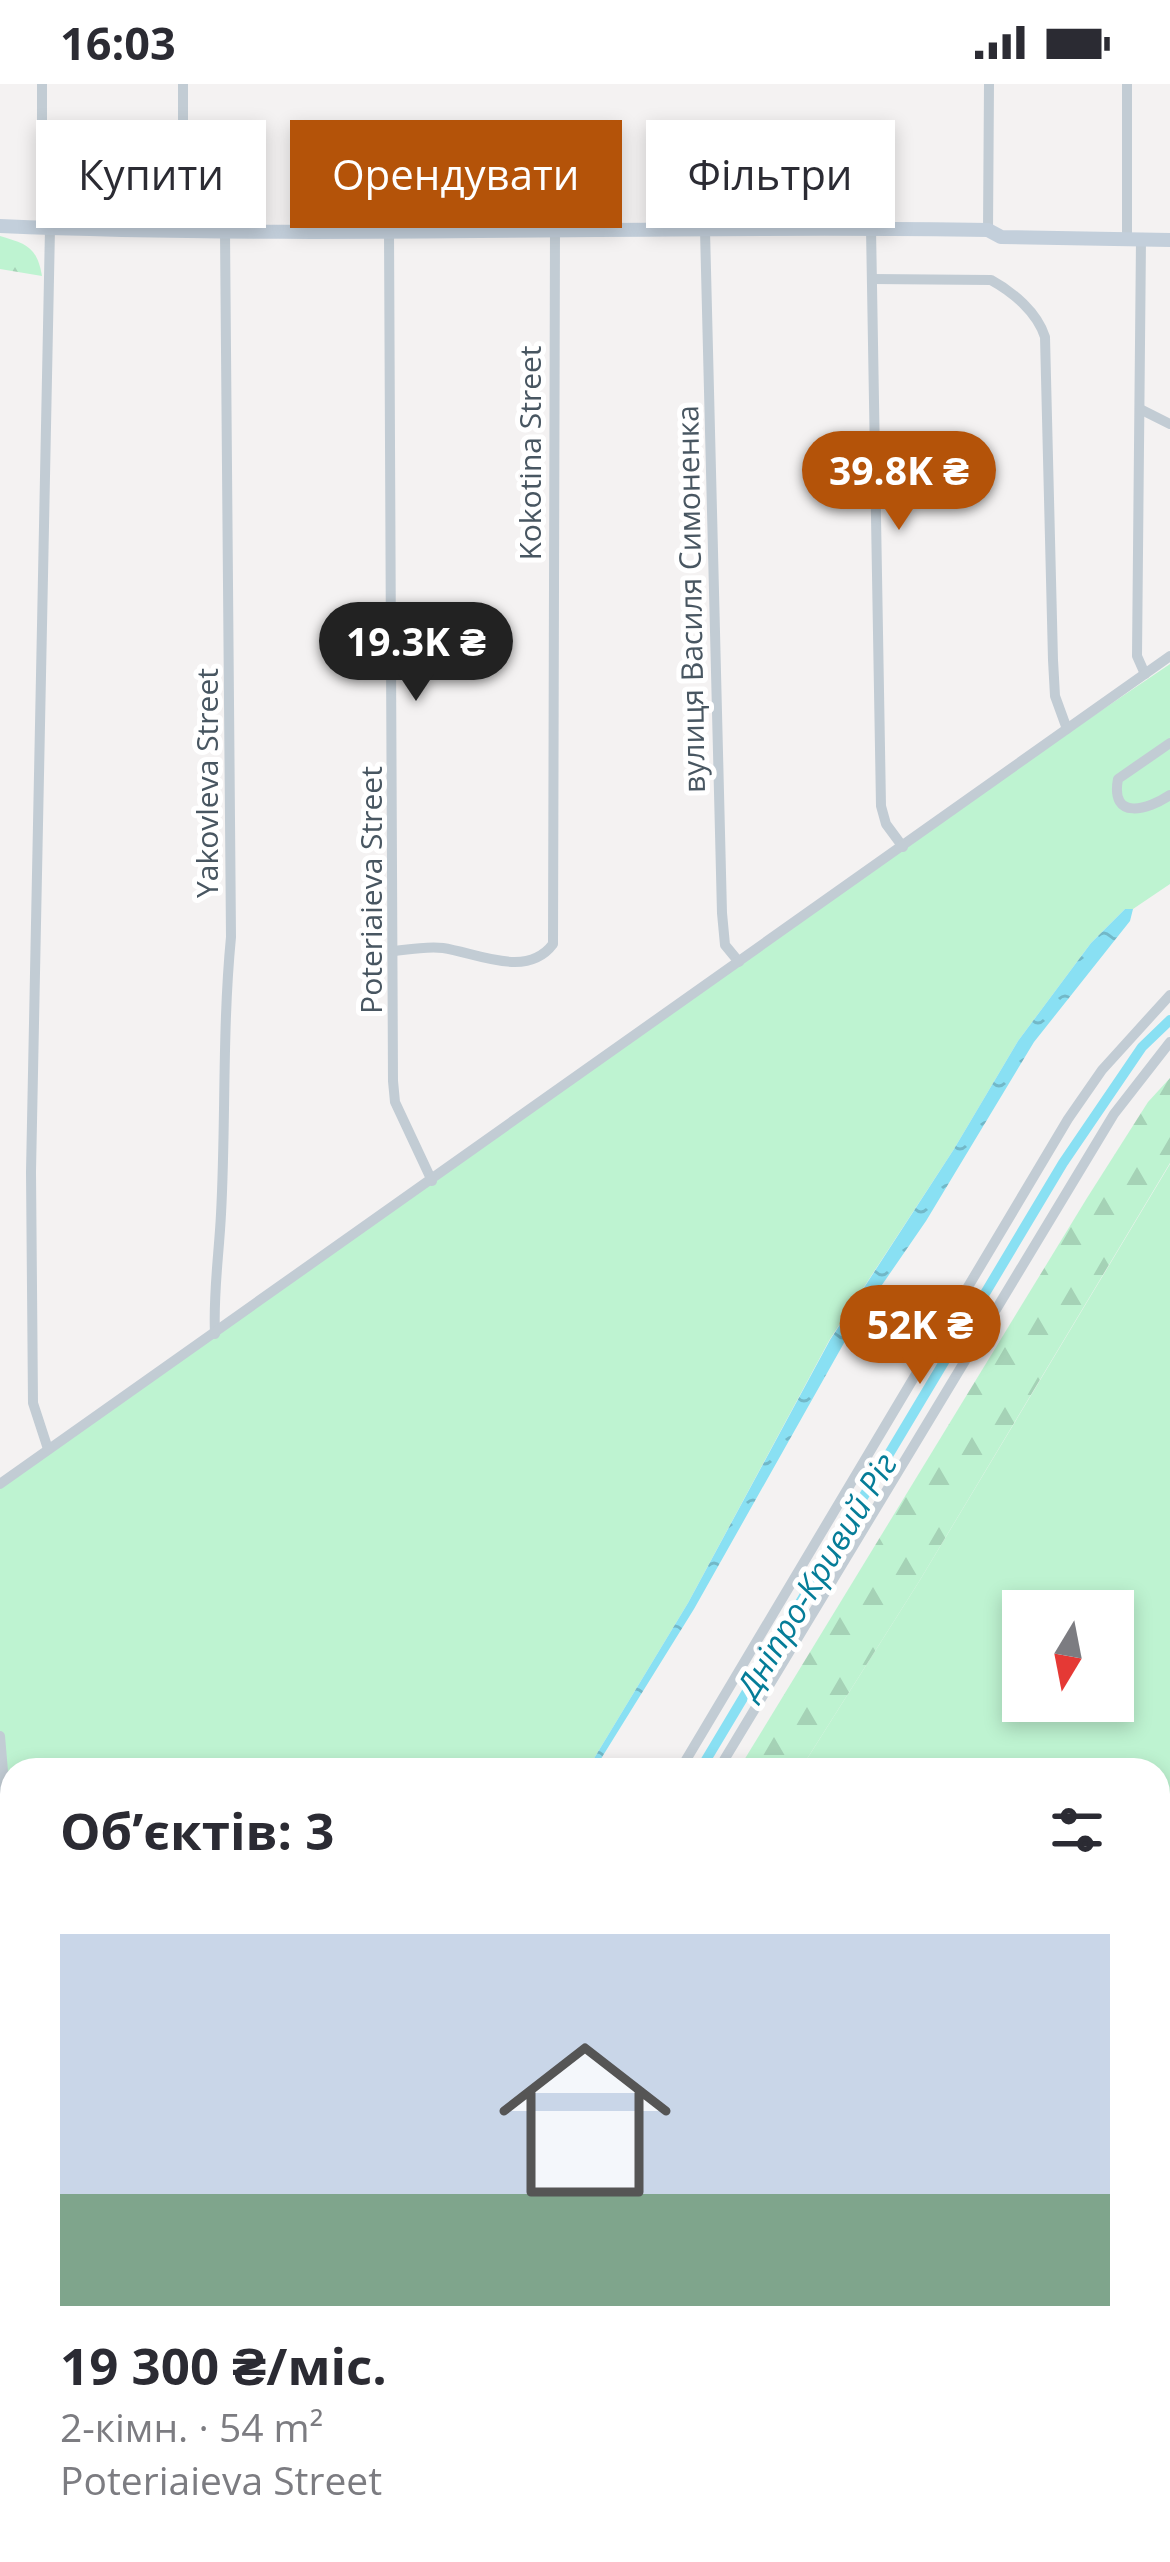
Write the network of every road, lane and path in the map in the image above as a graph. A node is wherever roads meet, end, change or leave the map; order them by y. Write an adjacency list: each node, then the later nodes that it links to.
1 (42, 84): 5 (street)
2 (183, 84): 14 (street)
3 (989, 84): 12 (street)
4 (1126, 84): 15 (street)
5 (43, 120)
6 (0, 226): 7 (street)
7 (36, 228)
8 (46, 228): 14 (street); 32 (street)
9 (871, 228): 11 (street); 12 (street); 17 (street)
10 (555, 229): 11 (street); 13 (street); 26 (street, Kokotina Street)
11 (705, 230): 27 (street, вулиця Василя Симоненка)
12 (988, 230): 15 (street)
13 (389, 231): 14 (street); 26 (street, Poteriaieva Street)
14 (225, 232): 31 (street, Yakovleva Street)
15 (1134, 239): 16 (street); 18 (street)
16 (1170, 239)
17 (872, 279): 22 (street); 25 (street)
18 (1140, 410): 19 (street); 21 (street)
19 (1170, 424)
20 (1170, 656): 21 (street)
21 (1144, 674): 22 (street)
22 (1067, 729): 25 (street)
23 (1170, 743): 24 (street)
24 (1170, 795)
25 (903, 848): 27 (street)
26 (395, 951): 30 (street, Poteriaieva Street)
27 (739, 962): 30 (street)
28 (1170, 995): 34 (street)
29 (1170, 1042): 35 (street)
30 (431, 1181): 31 (street)
31 (215, 1334): 32 (street)
32 (48, 1449): 33 (street)
33 (0, 1484)
34 (687, 1758)
35 (725, 1758)

